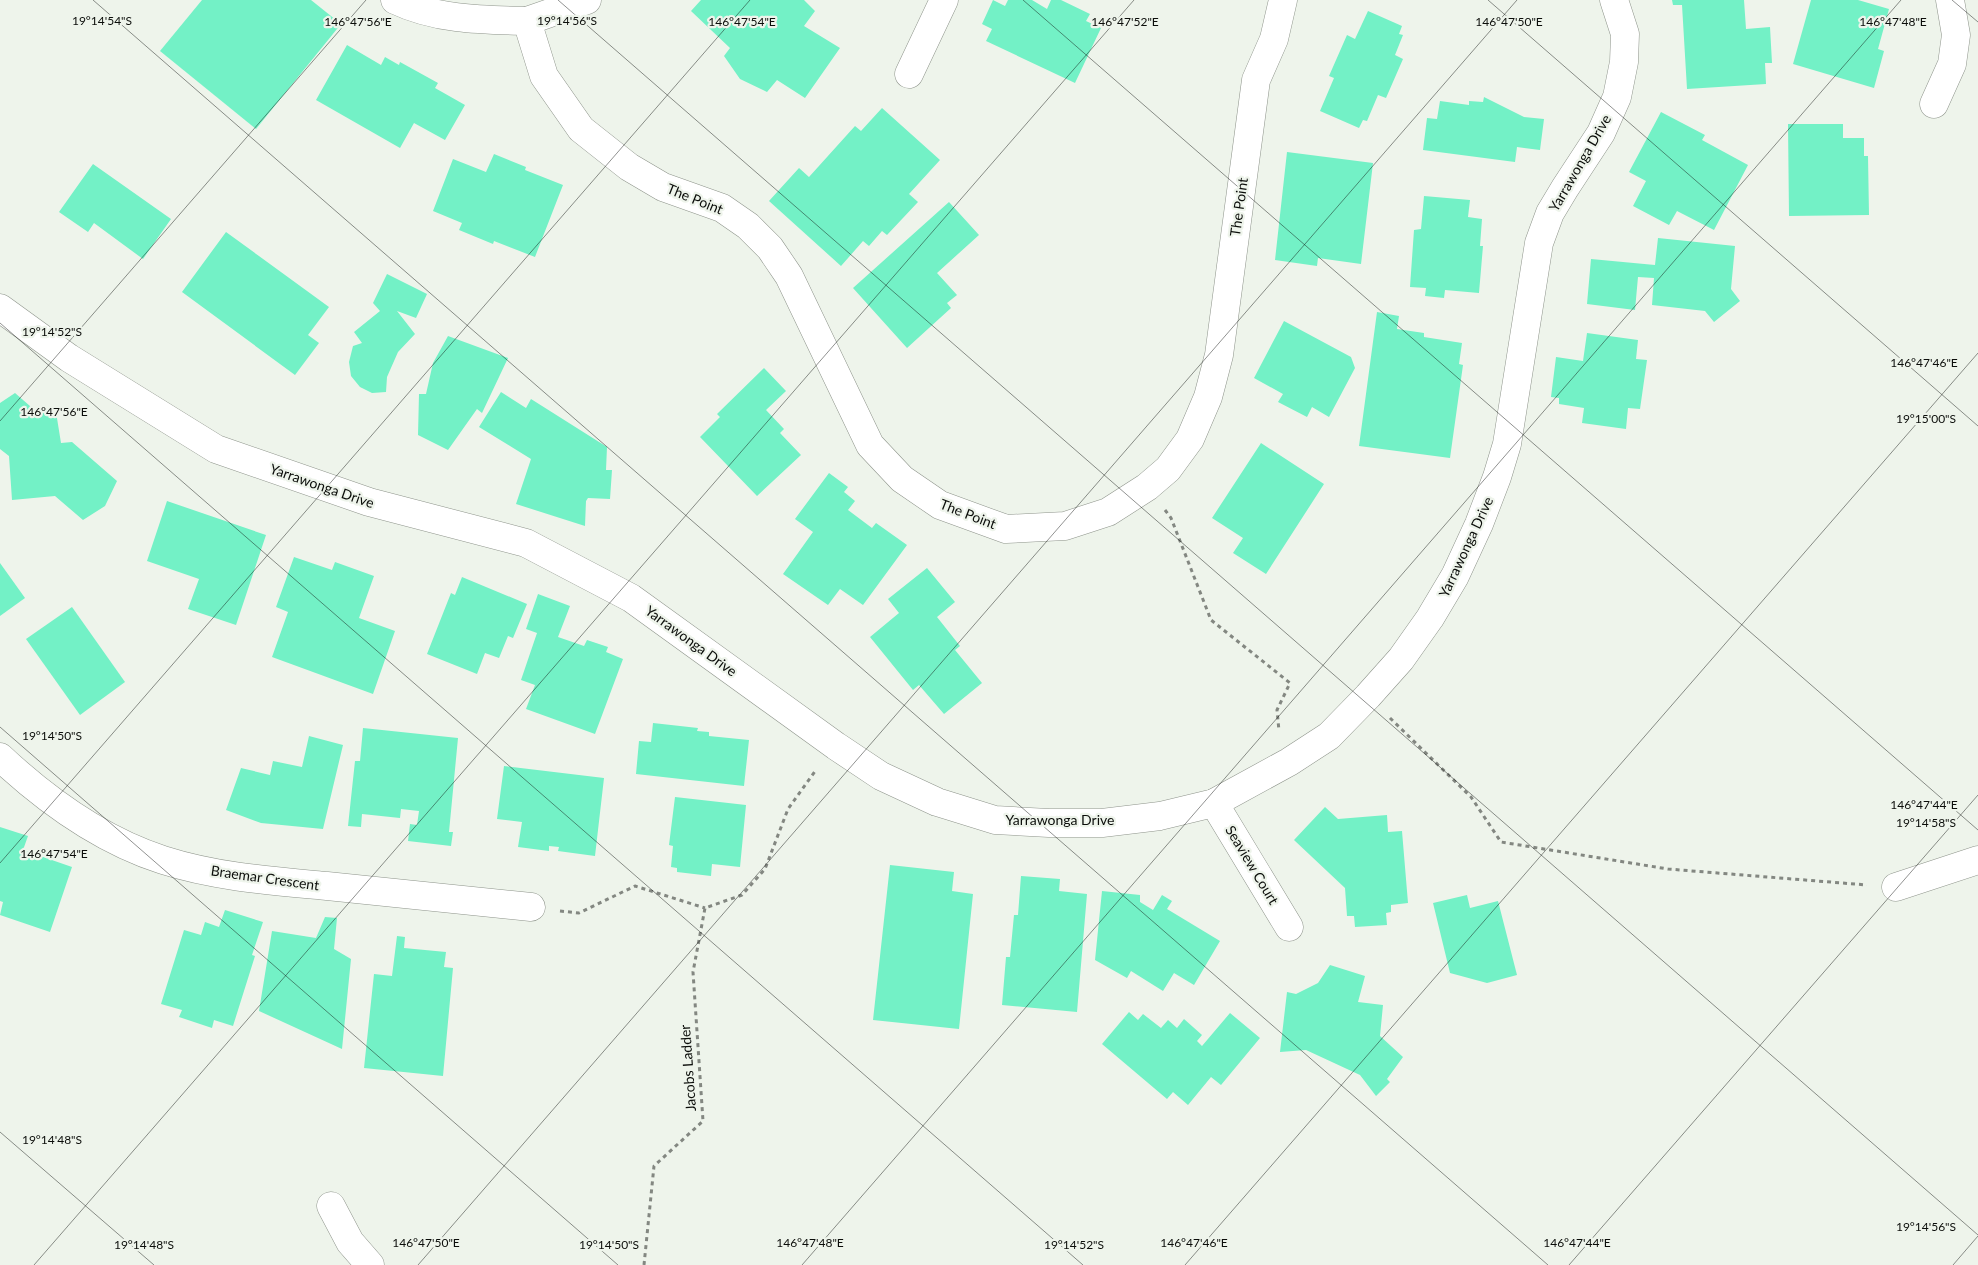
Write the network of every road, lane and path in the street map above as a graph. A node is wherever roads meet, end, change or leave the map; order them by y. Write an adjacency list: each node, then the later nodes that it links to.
1 (395, 0): 7 (street)
2 (587, 0): 7 (street)
3 (944, 0): 8 (street)
4 (1284, 0): 11 (street, The Point)
5 (1614, 0): 12 (street, Yarrawonga Drive)
6 (1950, 0): 9 (street)
7 (527, 20): 11 (street, The Point)
8 (909, 74)
9 (1934, 104)
10 (0, 308): 13 (street, Yarrawonga Drive)
11 (1148, 487): 15 (path)
12 (1368, 696): 15 (street, Yarrawonga Drive); 18 (path)
13 (836, 746): 16 (street, Yarrawonga Drive); 20 (path)
14 (0, 757): 19 (street, Braemar Crescent)
15 (1289, 762): 16 (street, Yarrawonga Drive)
16 (1214, 803): 21 (street, Seaview Court)
17 (1978, 860): 18 (street)
18 (1896, 887)
19 (531, 907): 20 (path)
20 (705, 908): 24 (path, Jacobs Ladder)
21 (1289, 927)
22 (331, 1206): 23 (street)
23 (370, 1265)
24 (644, 1265)

